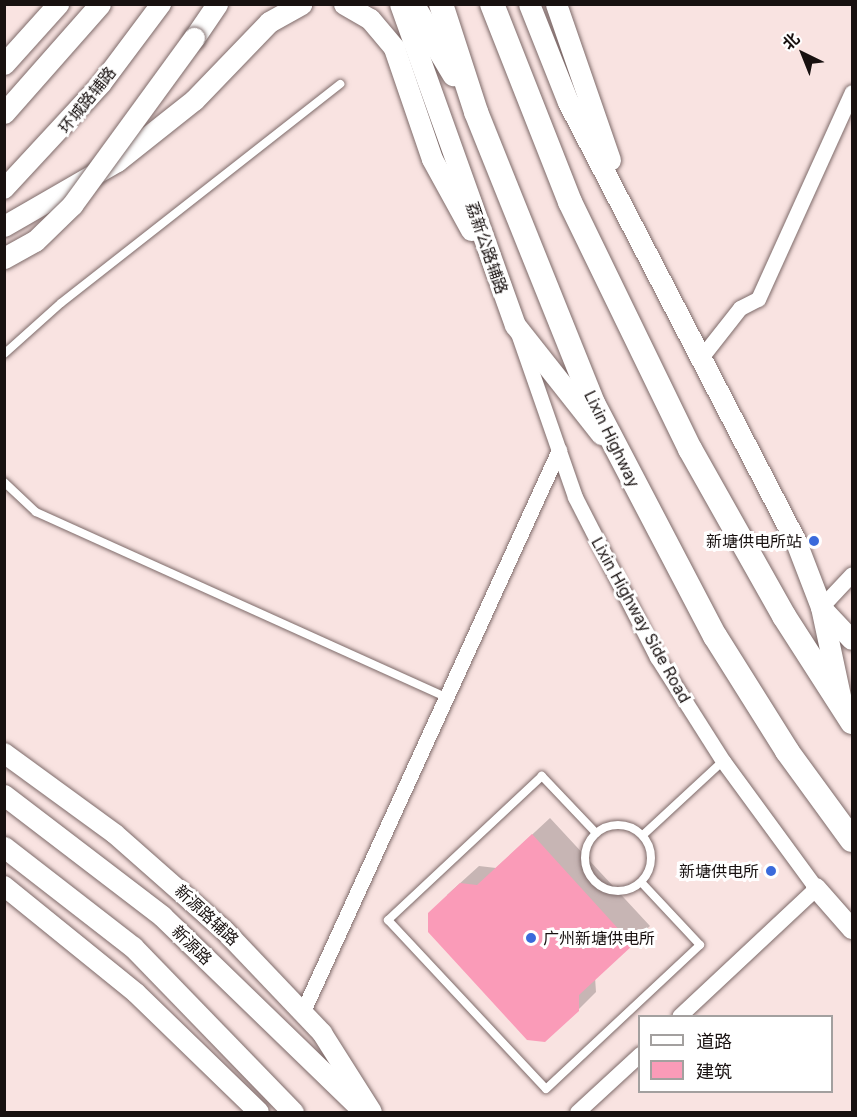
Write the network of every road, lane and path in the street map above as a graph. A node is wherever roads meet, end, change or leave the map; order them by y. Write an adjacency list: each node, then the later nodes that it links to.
1 (58, 4): 13 (main road)
2 (100, 4): 17 (main road)
3 (161, 4): 18 (street, 环城路辅路)
4 (217, 4): 21 (main road, bridge)
5 (301, 4): 20 (main road)
6 (344, 4): 22 (main road)
7 (400, 4): 22 (main road, 荔新公路辅路)
8 (412, 4): 16 (main road)
9 (441, 4): 16 (main road, Lixin Highway)
10 (492, 4): 33 (main road)
11 (529, 4): 19 (main road)
12 (556, 4): 19 (main road)
13 (4, 64)
14 (340, 84): 24 (lane)
15 (852, 92): 25 (street)
16 (476, 112): 27 (main road, Lixin Highway)
17 (4, 113)
18 (4, 189)
19 (628, 211): 25 (main road)
20 (4, 225)
21 (4, 258)
22 (487, 259): 23 (main road, 荔新公路辅路)
23 (515, 325): 26 (street, Lixin Highway Side Road); 27 (main road, 荔新公路辅路)
24 (4, 354)
25 (702, 355): 30 (main road)
26 (559, 450): 32 (street); 35 (street, Lixin Highway Side Road)
27 (625, 463): 39 (main road, Lixin Highway)
28 (4, 482): 32 (lane)
29 (852, 574): 30 (street)
30 (821, 607): 31 (street); 33 (main road)
31 (852, 640)
32 (446, 697): 45 (street)
33 (848, 716)
34 (4, 753): 45 (street, 新源路辅路)
35 (723, 761): 38 (lane); 43 (street, Lixin Highway Side Road)
36 (4, 795): 50 (main road, 新源路)
37 (596, 833): 38 (lane); 41 (lane); 41 (lane)
38 (642, 835): 41 (lane)
39 (852, 840)
40 (4, 846): 49 (main road)
41 (641, 882)
42 (4, 886): 48 (street)
43 (816, 888): 44 (street); 46 (street)
44 (852, 929)
45 (303, 1011): 51 (street, 新源路辅路)
46 (681, 1015)
47 (638, 1055): 52 (street)
48 (259, 1113)
49 (293, 1113)
50 (364, 1113)
51 (372, 1113)
52 (577, 1113)

